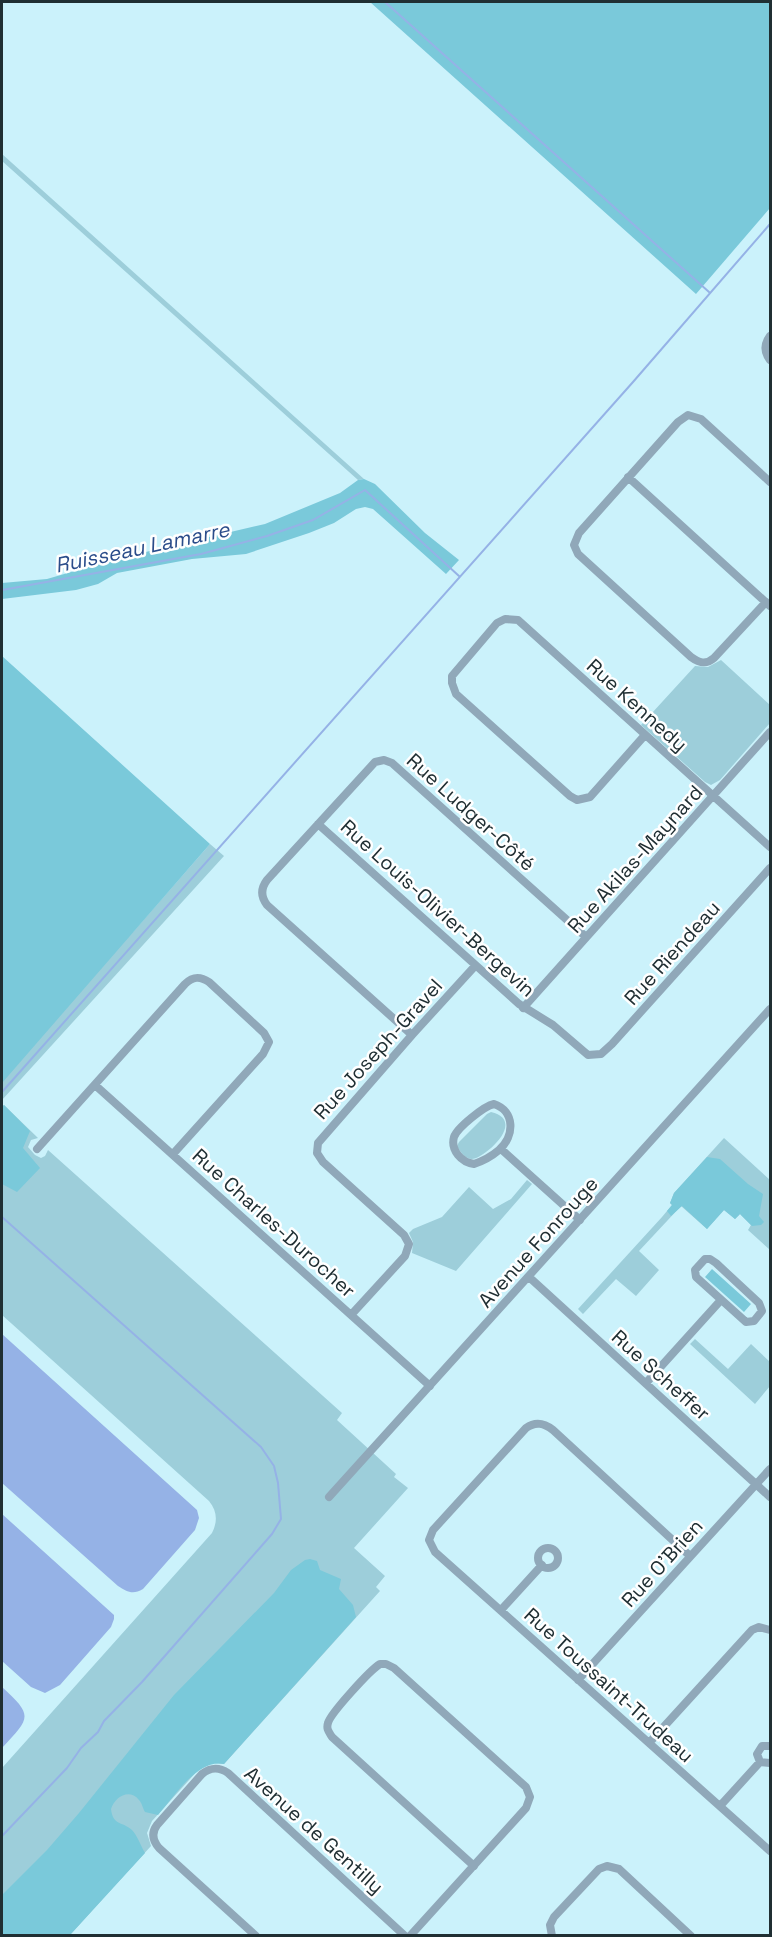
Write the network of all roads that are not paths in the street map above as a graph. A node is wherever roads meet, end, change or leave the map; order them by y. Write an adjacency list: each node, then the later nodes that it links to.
1 (771, 336): 2 (street)
2 (771, 360)
3 (628, 477): 4 (street); 5 (street); 5 (street)
4 (771, 482)
5 (768, 604)
6 (771, 732): 8 (street, Rue Akilas-Maynard)
7 (645, 735): 7 (street, Rue Kennedy); 8 (street, Rue Kennedy)
8 (713, 796): 10 (street, Rue Kennedy); 12 (street, Rue Akilas-Maynard)
9 (318, 824): 12 (street, Rue Ludger-Côté); 13 (street, Rue Louis-Olivier-Bergevin); 16 (street, Rue Ludger-Côté)
10 (771, 847)
11 (771, 868): 17 (street, Rue Riendeau)
12 (586, 937): 14 (street, Rue Akilas-Maynard)
13 (475, 966): 14 (street, Rue Louis-Olivier-Bergevin); 16 (street, Rue Joseph-Gravel)
14 (523, 1008): 17 (street, Rue Louis-Olivier-Bergevin)
15 (771, 1009): 22 (street, Avenue Fonrouge)
16 (412, 1035): 25 (street, Rue Joseph-Gravel)
17 (596, 1056)
18 (94, 1085): 19 (street); 21 (street, Rue Charles-Durocher); 21 (street)
19 (37, 1149)
20 (501, 1149): 20 (street); 22 (street)
21 (174, 1154): 25 (street, Rue Charles-Durocher)
22 (580, 1220): 23 (street, Avenue Fonrouge)
23 (529, 1277): 26 (street, Rue Scheffer); 27 (street, Avenue Fonrouge)
24 (721, 1300): 24 (street); 26 (street)
25 (351, 1315): 27 (street, Rue Charles-Durocher)
26 (646, 1383): 29 (street, Rue Scheffer)
27 (430, 1386): 30 (street, Avenue Fonrouge)
28 (771, 1468): 29 (street, Rue O'Brien)
29 (756, 1484): 31 (street, Rue Scheffer); 32 (street, Rue O'Brien)
30 (329, 1497)
31 (771, 1497)
32 (690, 1556): 34 (street, Rue Toussaint-Trudeau); 36 (street, Rue O'Brien)
33 (542, 1565): 34 (street)
34 (501, 1610): 36 (street, Rue Toussaint-Trudeau)
35 (771, 1630): 37 (street)
36 (578, 1680): 37 (street, Rue Toussaint-Trudeau)
37 (649, 1743): 41 (street, Rue Toussaint-Trudeau)
38 (771, 1746): 39 (street)
39 (760, 1762): 40 (street); 41 (street)
40 (771, 1763)
41 (720, 1806): 42 (street, Rue Toussaint-Trudeau)
42 (771, 1851)
43 (474, 1866): 43 (street); 45 (street)
44 (256, 1935): 45 (street, Avenue de Gentilly)
45 (408, 1935)
46 (552, 1935): 47 (street)
47 (691, 1935)

